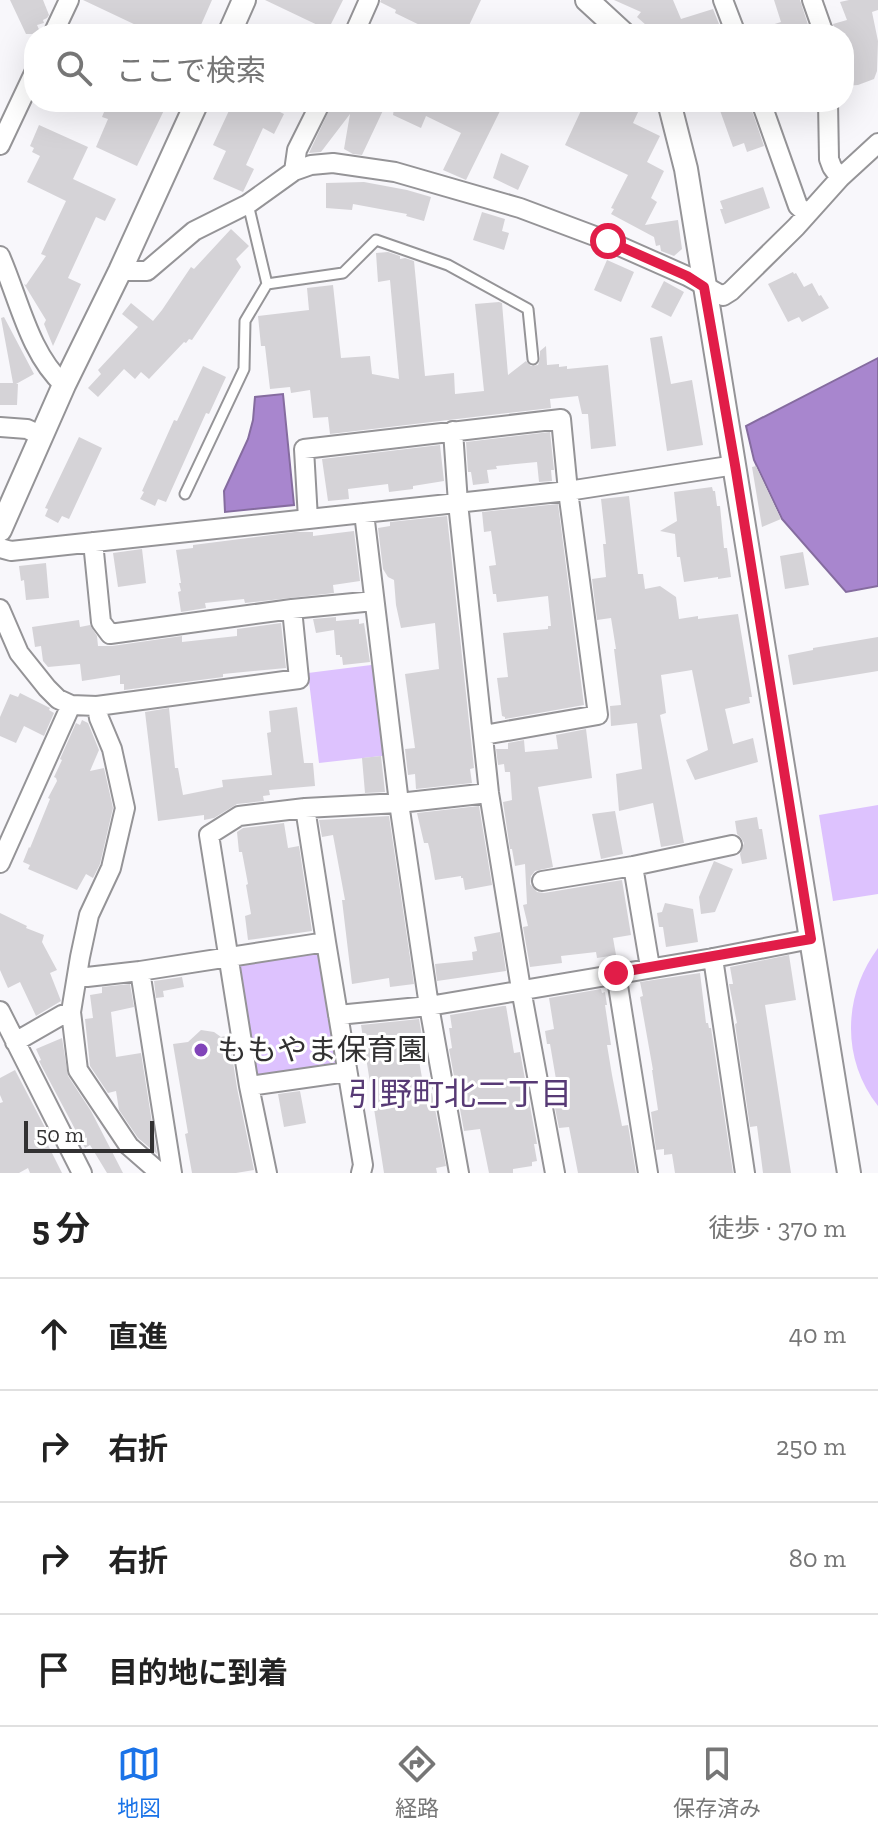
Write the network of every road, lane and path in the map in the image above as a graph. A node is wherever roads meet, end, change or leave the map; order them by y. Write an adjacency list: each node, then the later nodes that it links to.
1 (244, 0): 8 (street)
2 (369, 0): 9 (street)
3 (587, 0): 10 (street)
4 (723, 0): 11 (street)
5 (812, 0): 12 (street)
6 (62, 4): 7 (street)
7 (56, 24)
8 (233, 24)
9 (358, 24)
10 (613, 24)
11 (732, 24)
12 (820, 24)
13 (24, 94): 20 (street)
14 (192, 112): 26 (street)
15 (316, 112): 21 (street)
16 (672, 112): 28 (street)
17 (765, 112): 24 (street)
18 (828, 112): 22 (street)
19 (878, 143): 22 (street)
20 (0, 145)
21 (294, 171): 23 (street); 28 (street)
22 (840, 178): 24 (street)
23 (248, 204): 26 (street); 27 (lane)
24 (806, 213): 28 (street)
25 (0, 256): 30 (street)
26 (120, 271): 30 (street)
27 (267, 284): 29 (lane); 36 (lane)
28 (704, 287): 34 (street)
29 (533, 359)
30 (64, 385): 33 (street)
31 (0, 427): 33 (street)
32 (453, 431): 35 (street); 37 (street); 39 (street)
33 (42, 436): 40 (street)
34 (735, 465): 35 (street); 56 (street)
35 (568, 491): 37 (street); 48 (street)
36 (185, 494)
37 (458, 503): 38 (street); 48 (street)
38 (364, 513): 39 (street); 43 (street)
39 (308, 519): 41 (street)
40 (0, 530)
41 (93, 542): 42 (street); 45 (street)
42 (0, 548)
43 (374, 601): 45 (street); 50 (street)
44 (0, 609): 46 (street)
45 (292, 609): 47 (street)
46 (71, 705): 47 (street); 53 (street)
47 (97, 706): 63 (street)
48 (484, 735): 49 (street)
49 (489, 793): 50 (street); 64 (street)
50 (399, 803): 51 (street); 65 (street)
51 (305, 808): 57 (street); 58 (street)
52 (732, 845): 54 (street)
53 (0, 863)
54 (633, 866): 55 (street); 60 (street)
55 (542, 881)
56 (811, 939): 59 (street); 81 (street)
57 (326, 942): 58 (street); 68 (street)
58 (227, 956): 61 (street); 71 (street)
59 (713, 958): 60 (street); 80 (street)
60 (650, 967): 62 (street)
61 (140, 971): 63 (street); 74 (street)
62 (616, 973): 64 (street); 79 (street)
63 (77, 977): 67 (street)
64 (521, 989): 65 (street); 78 (street)
65 (429, 1006): 68 (street); 77 (street)
66 (0, 1011): 69 (street)
67 (71, 1012): 69 (street); 73 (street)
68 (338, 1015): 70 (street)
69 (15, 1042): 72 (street)
70 (347, 1072): 71 (street); 76 (street)
71 (249, 1086): 75 (street)
72 (82, 1173)
73 (160, 1173)
74 (172, 1173)
75 (267, 1173)
76 (361, 1173)
77 (459, 1173)
78 (555, 1173)
79 (648, 1173)
80 (745, 1173)
81 (849, 1173)

